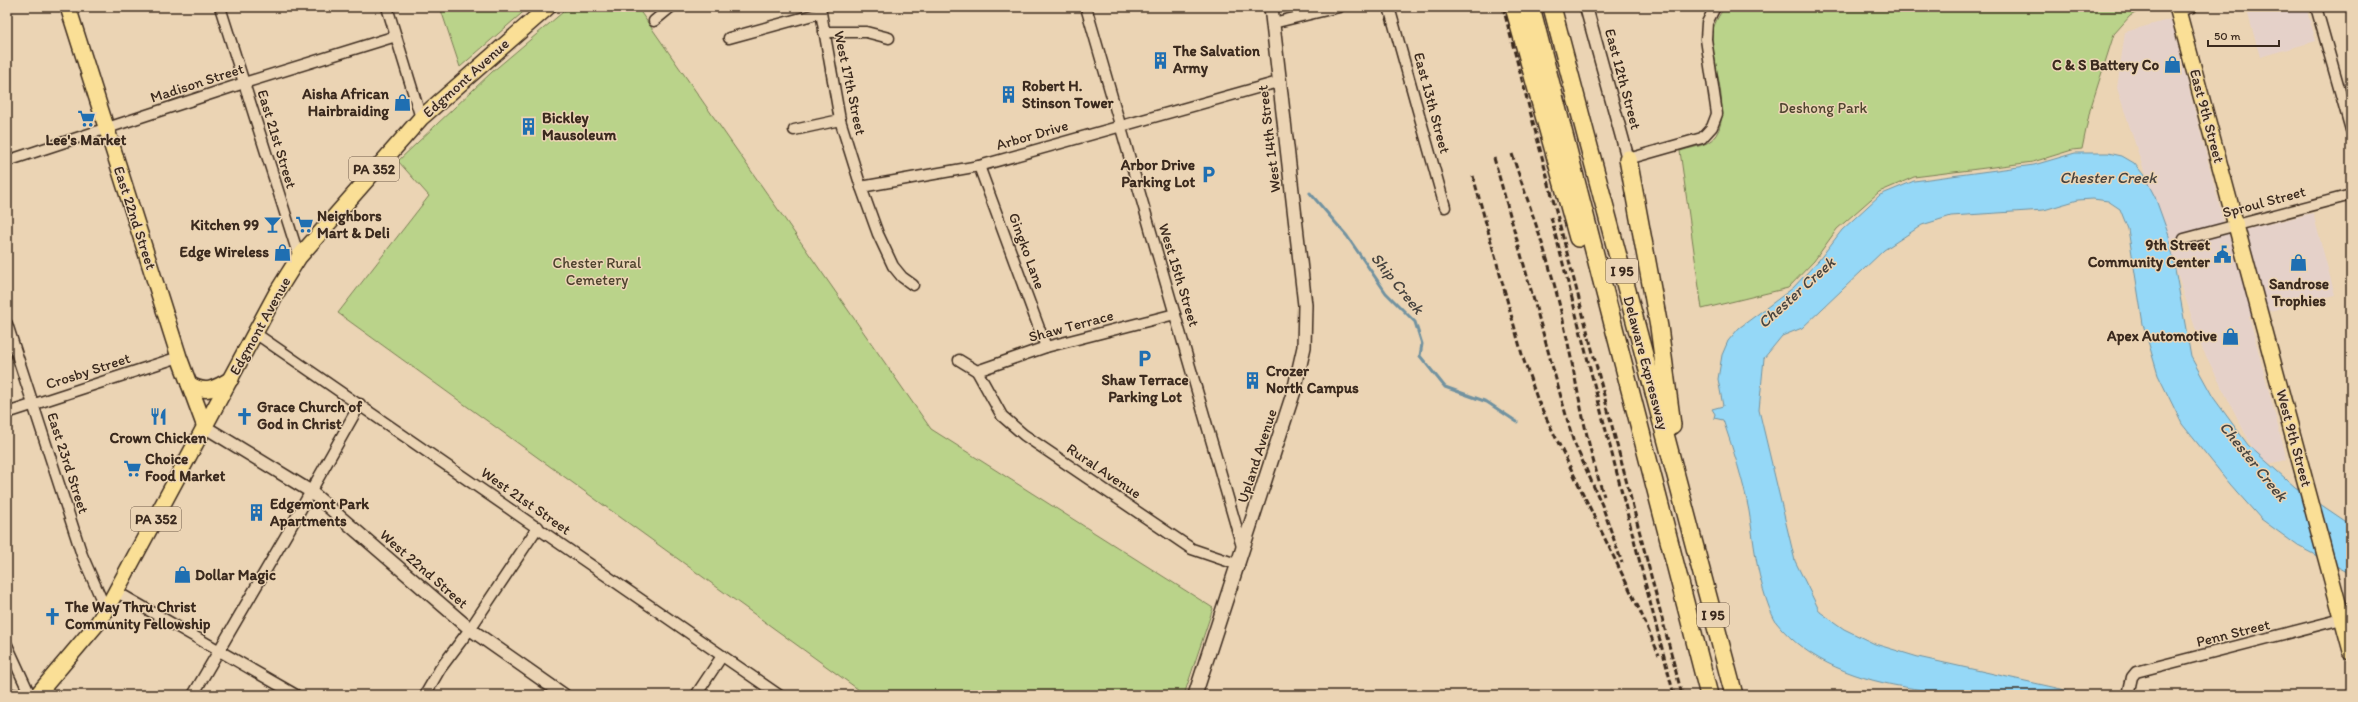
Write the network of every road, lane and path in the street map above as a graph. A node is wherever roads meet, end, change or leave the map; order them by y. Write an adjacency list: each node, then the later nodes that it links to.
1 (68, 7): 29 (main road, East 22nd Street)
2 (220, 7): 25 (street, East 21st Street)
3 (387, 7): 21 (street)
4 (548, 7): 26 (main road, Edgmont Avenue / PA 352)
5 (671, 7): 18 (street)
6 (1086, 7): 28 (street, West 15th Street)
7 (1271, 7): 19 (main road, West 14th Street)
8 (1339, 7): 19 (street)
9 (1389, 7): 37 (street, East 13th Street)
10 (1514, 7): 55 (highway)
11 (1531, 7): 55 (highway, Delaware Expressway / I 95)
12 (1552, 7): 59 (highway, Delaware Expressway / I 95)
13 (1586, 7): 32 (street, East 12th Street)
14 (1714, 7): 32 (street)
15 (2316, 7): 31 (street)
16 (2183, 8): 39 (main road, East 9th Street)
17 (820, 10): 20 (street, West 17th Street); 22 (street)
18 (654, 21)
19 (1273, 23): 24 (main road, West 14th Street)
20 (824, 32): 23 (street); 27 (street, West 17th Street)
21 (396, 36): 25 (street, Madison Street); 26 (street)
22 (729, 38)
23 (889, 38)
24 (1278, 82): 28 (street, Arbor Drive); 38 (main road, West 14th Street)
25 (244, 83): 29 (street, Madison Street); 41 (street, East 21st Street)
26 (421, 118): 41 (main road, Edgmont Avenue / PA 352)
27 (840, 120): 30 (street); 35 (street, West 17th Street)
28 (1118, 125): 34 (street, Arbor Drive); 43 (street, West 15th Street)
29 (107, 129): 33 (street, Madison Street); 47 (main road, East 22nd Street)
30 (794, 130)
31 (2351, 130)
32 (1628, 159): 59 (highway)
33 (7, 161)
34 (979, 166): 35 (street, Arbor Drive); 46 (street, Gingko Lane)
35 (862, 187): 42 (street, West 17th Street)
36 (2351, 195): 39 (street, Sproul Street)
37 (1445, 207)
38 (1295, 220): 60 (main road, Upland Avenue)
39 (2236, 225): 40 (street, Sproul Street); 64 (main road, West 9th Street)
40 (2184, 239)
41 (299, 257): 45 (main road, Edgmont Avenue / PA 352)
42 (912, 285)
43 (1175, 314): 46 (street, Shaw Terrace); 60 (street, West 15th Street)
44 (7, 324): 52 (street, East 23rd Street)
45 (255, 333): 50 (main road, Edgmont Avenue / PA 352); 53 (street, West 21st Street)
46 (1046, 347): 49 (street, Shaw Terrace)
47 (179, 357): 51 (main road, East 22nd Street); 52 (street, Crosby Street)
48 (959, 360): 49 (street)
49 (977, 372): 61 (street, Rural Avenue)
50 (231, 379): 51 (main road); 56 (main road, Edgmont Avenue / PA 352)
51 (189, 384): 56 (main road, East 22nd Street)
52 (34, 404): 54 (street, Crosby Street); 63 (street, East 23rd Street)
53 (360, 404): 57 (street); 58 (street, West 21st Street)
54 (7, 413)
55 (1637, 419): 81 (highway, Delaware Expressway / I 95)
56 (205, 427): 57 (street, West 22nd Street); 62 (main road, Edgmont Avenue / PA 352)
57 (310, 491): 65 (street, West 22nd Street); 67 (street)
58 (538, 527): 65 (street); 69 (street, West 21st Street)
59 (1692, 536): 82 (highway, Delaware Expressway / I 95)
60 (1243, 552): 61 (main road, Upland Avenue)
61 (1239, 565): 80 (main road, Upland Avenue)
62 (117, 592): 63 (main road, Edgmont Avenue / PA 352); 67 (street)
63 (106, 610): 73 (main road, Edgmont Avenue / PA 352)
64 (2342, 620): 68 (main road, West 9th Street); 83 (street, Penn Street)
65 (470, 629): 76 (street); 77 (street, West 22nd Street)
66 (7, 645): 72 (street)
67 (218, 650): 74 (street); 75 (street)
68 (2351, 651)
69 (722, 656): 78 (street); 79 (street, West 21st Street)
70 (7, 693): 71 (street)
71 (17, 695)
72 (30, 695)
73 (36, 695)
74 (193, 695)
75 (296, 695)
76 (425, 695)
77 (564, 695)
78 (696, 695)
79 (779, 695)
80 (1195, 695)
81 (1709, 695)
82 (1734, 695)
83 (2128, 695)

